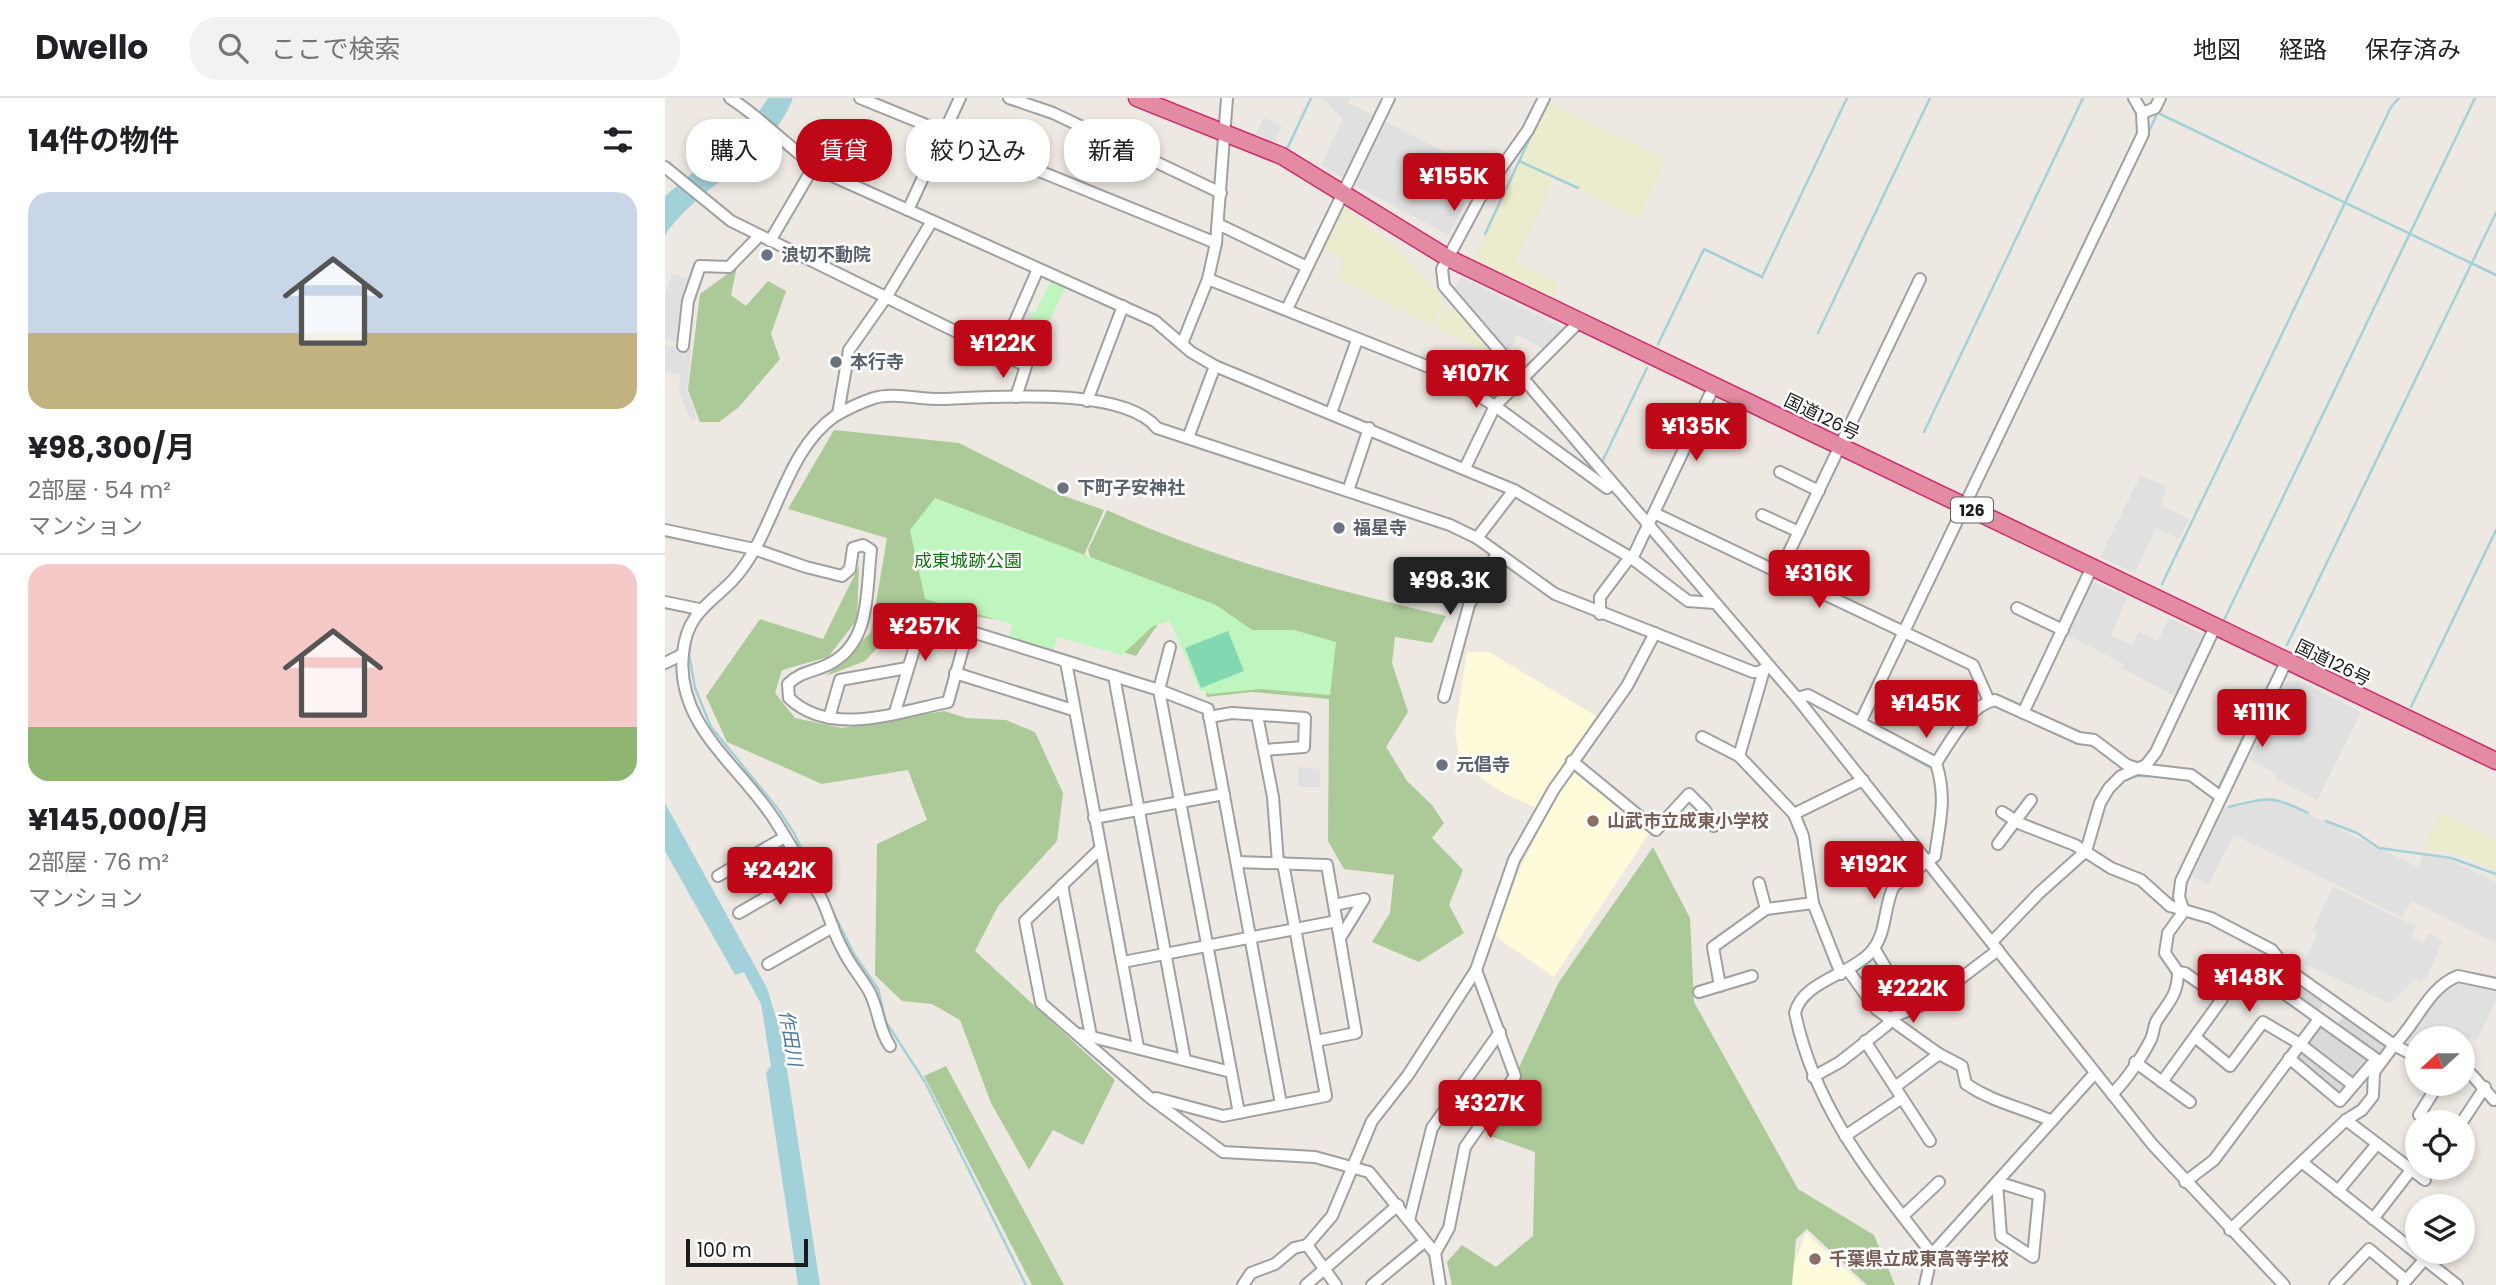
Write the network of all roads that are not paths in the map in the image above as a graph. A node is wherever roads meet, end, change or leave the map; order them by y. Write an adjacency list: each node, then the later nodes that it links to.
1 (730, 98): 15 (street)
2 (860, 98): 12 (street)
3 (960, 98): 13 (street)
4 (1009, 98): 21 (street)
5 (1137, 98): 14 (highway, 国道126号 / 126)
6 (1227, 98): 14 (street)
7 (1389, 98): 22 (street)
8 (1545, 98): 29 (street)
9 (2134, 98): 11 (street)
10 (2160, 98): 11 (street)
11 (2143, 113): 59 (street)
12 (909, 119)
13 (949, 119)
14 (1225, 132): 21 (street); 22 (highway, 国道126号 / 126)
15 (796, 151)
16 (668, 170): 26 (street)
17 (1050, 176): 28 (street)
18 (805, 182): 27 (street)
19 (848, 182): 23 (street)
20 (920, 182): 23 (street)
21 (1221, 193): 25 (street)
22 (1343, 193): 29 (highway, 国道126号 / 126); 30 (street)
23 (908, 210): 24 (street)
24 (932, 221): 31 (street); 34 (street)
25 (1218, 224): 28 (street); 30 (street)
26 (758, 236): 27 (street); 41 (street)
27 (770, 241): 34 (street)
28 (1216, 243): 32 (street)
29 (1448, 258): 37 (highway, 国道126号 / 126); 43 (street)
30 (1307, 267): 36 (street)
31 (1038, 269): 35 (street); 39 (street)
32 (1208, 279): 36 (street); 40 (street)
33 (1920, 279): 52 (street)
34 (887, 296): 45 (street); 49 (street)
35 (1123, 306): 40 (street); 46 (street)
36 (1287, 309): 38 (street)
37 (1579, 322): 43 (street); 44 (highway, 国道126号 / 126)
38 (1357, 340): 47 (street); 48 (street)
39 (1006, 342)
40 (1182, 344): 42 (street)
41 (684, 346)
42 (1215, 366): 48 (street); 51 (street)
43 (1523, 379): 47 (street); 55 (street)
44 (1714, 386): 52 (highway, 国道126号 / 126); 60 (street)
45 (1016, 397): 46 (street); 49 (street)
46 (1087, 401): 51 (street)
47 (1495, 406): 53 (street); 55 (street)
48 (1331, 413): 50 (street)
49 (838, 414): 66 (street)
50 (1369, 428): 53 (street); 56 (street)
51 (1188, 436): 56 (street)
52 (1841, 447): 58 (street); 59 (highway, 国道126号 / 126)
53 (1465, 467): 57 (street)
54 (1780, 472): 58 (street)
55 (1612, 483): 62 (street)
56 (1349, 489): 65 (street)
57 (1514, 489): 65 (street); 68 (street)
58 (1819, 491): 64 (street)
59 (1965, 506): 69 (highway, 国道126号 / 126); 78 (street)
60 (1654, 513): 62 (street); 70 (street)
61 (1762, 514): 64 (street)
62 (1649, 525): 68 (street); 72 (street)
63 (665, 530): 66 (street)
64 (1799, 532): 70 (street)
65 (1473, 538): 67 (street)
66 (757, 550): 74 (street); 99 (street)
67 (1497, 553): 75 (street); 91 (street)
68 (1631, 558): 72 (street); 75 (street)
69 (2092, 567): 76 (highway, 国道126号 / 126); 77 (street)
70 (1779, 573): 78 (street)
71 (665, 602): 74 (street)
72 (1714, 603): 87 (street)
73 (2017, 608): 77 (street)
74 (699, 610): 82 (street)
75 (1600, 614): 80 (street)
76 (2215, 627): 84 (highway, 国道126号 / 126); 107 (street)
77 (2063, 630): 96 (street)
78 (1905, 633): 93 (street); 100 (street)
79 (967, 634): 83 (street); 86 (street); 88 (street)
80 (1653, 636): 87 (street); 104 (street)
81 (1170, 647): 90 (street)
82 (683, 654): 85 (street); 119 (street)
83 (1066, 662): 89 (street); 94 (street)
84 (2286, 662): 105 (highway, 国道126号 / 126); 110 (street)
85 (665, 663)
86 (907, 668): 95 (street); 99 (street)
87 (1767, 668): 92 (street); 103 (street)
88 (955, 673): 94 (street); 95 (street)
89 (1114, 677): 90 (street); 113 (street)
90 (1159, 690): 98 (street); 112 (street)
91 (1444, 697)
92 (1797, 698): 100 (street); 108 (street)
93 (1989, 701): 96 (street); 106 (street)
94 (1073, 710): 116 (street)
95 (895, 712): 99 (street)
96 (2022, 713): 107 (street)
97 (1257, 715): 98 (street); 102 (street); 102 (street)
98 (1209, 717): 109 (street)
99 (829, 719)
100 (1861, 721): 106 (street)
101 (1702, 737): 103 (street)
102 (1264, 750): 125 (street)
103 (1739, 756): 115 (street)
104 (1572, 761): 118 (street); 146 (street)
105 (2496, 761)
106 (1936, 763): 124 (street)
107 (2139, 769): 110 (street); 122 (street)
108 (1863, 780): 115 (street); 124 (street)
109 (1224, 794): 112 (street); 123 (street)
110 (2221, 797): 133 (street)
111 (2031, 800): 117 (street)
112 (1180, 802): 113 (street); 140 (street)
113 (1138, 810): 116 (street); 143 (street)
114 (2002, 812): 117 (street)
115 (1794, 814): 130 (street)
116 (1094, 818): 121 (street)
117 (2014, 819): 120 (street); 122 (street)
118 (1714, 825)
119 (785, 837): 126 (street); 127 (street)
120 (1998, 844)
121 (1100, 849): 129 (street); 144 (street)
122 (2086, 850): 133 (street); 141 (street)
123 (1237, 862): 125 (street); 138 (street)
124 (1930, 862): 141 (street); 142 (street)
125 (1280, 863): 131 (street); 137 (street)
126 (806, 874): 134 (street); 136 (street)
127 (718, 876)
128 (1759, 883): 132 (street)
129 (1062, 886): 158 (street); 159 (street)
130 (1813, 902): 132 (street); 147 (street)
131 (1334, 905): 135 (street); 139 (street)
132 (1766, 909): 151 (street)
133 (2184, 911): 148 (street); 164 (street)
134 (739, 913)
135 (1337, 921): 137 (street); 139 (street)
136 (833, 927): 145 (street); 165 (street)
137 (1294, 928): 138 (street); 161 (street)
138 (1251, 937): 140 (street); 186 (street)
139 (1340, 938): 161 (street)
140 (1208, 946): 143 (street); 173 (street)
141 (1995, 946): 154 (street); 174 (street)
142 (1874, 948): 147 (street); 154 (street)
143 (1165, 954): 144 (street); 170 (street)
144 (1123, 962): 166 (street)
145 (768, 964)
146 (1476, 971): 157 (street); 196 (street)
147 (1845, 972): 155 (street); 175 (street)
148 (2178, 972): 160 (street); 172 (street)
149 (1752, 976): 151 (street)
150 (2496, 984): 164 (street)
151 (1720, 986): 152 (street)
152 (1699, 992)
153 (2285, 994): 156 (street)
154 (1910, 1009): 155 (street)
155 (1890, 1018): 162 (street); 168 (street)
156 (2319, 1019): 163 (street); 171 (street)
157 (1500, 1032): 205 (street); 210 (street)
158 (1077, 1033): 159 (street); 182 (street)
159 (1091, 1036): 166 (street)
160 (2195, 1037): 163 (street); 177 (street)
161 (1316, 1041): 186 (street)
162 (1865, 1041): 175 (street); 179 (street)
163 (2300, 1044): 169 (street); 178 (street)
164 (2394, 1045): 167 (street); 171 (street)
165 (890, 1046)
166 (1137, 1046): 170 (street)
167 (2405, 1051)
168 (1939, 1054): 179 (street); 190 (street)
169 (2288, 1058): 178 (street); 200 (street)
170 (1185, 1060): 173 (street)
171 (2379, 1061): 178 (street); 189 (street)
172 (2135, 1062): 177 (street); 181 (street)
173 (1231, 1072): 188 (street)
174 (2095, 1073): 181 (street); 190 (street)
175 (1813, 1077): 191 (street)
176 (2475, 1078): 180 (street)
177 (2162, 1082): 185 (street)
178 (2353, 1085)
179 (1895, 1087): 183 (street)
180 (2485, 1087): 184 (street); 187 (street)
181 (2112, 1094): 200 (street)
182 (1149, 1097): 188 (street); 196 (street)
183 (1902, 1098): 191 (street); 192 (street)
184 (2494, 1100)
185 (2190, 1101)
186 (1281, 1104): 188 (street)
187 (2470, 1110)
188 (1239, 1113)
189 (2346, 1120): 193 (street); 194 (street)
190 (2052, 1121): 199 (street)
191 (1845, 1136): 203 (street)
192 (1930, 1141)
193 (2377, 1143): 195 (street); 201 (street)
194 (2303, 1163): 201 (street); 206 (street)
195 (2405, 1165)
196 (1352, 1168): 202 (street); 208 (street)
197 (2405, 1178): 204 (street)
198 (1939, 1182): 203 (street)
199 (1997, 1182): 199 (street); 211 (street)
200 (2185, 1182): 206 (street)
201 (2338, 1191): 204 (street)
202 (1398, 1205): 205 (street); 214 (street)
203 (1903, 1216): 211 (street)
204 (2373, 1219): 209 (street)
205 (1409, 1220): 207 (street)
206 (2230, 1230): 222 (street)
207 (1424, 1242): 210 (street); 219 (street)
208 (1307, 1245): 214 (street); 216 (street)
209 (2405, 1245)
210 (1435, 1253): 220 (street)
211 (1932, 1254): 221 (street)
212 (2420, 1264): 215 (street)
213 (2429, 1264): 224 (street)
214 (1324, 1269): 217 (street); 218 (street)
215 (2404, 1282): 223 (street)
216 (1243, 1285)
217 (1306, 1285)
218 (1336, 1285)
219 (1372, 1285)
220 (1440, 1285)
221 (1925, 1285)
222 (2284, 1285)
223 (2335, 1285)
224 (2457, 1285)

